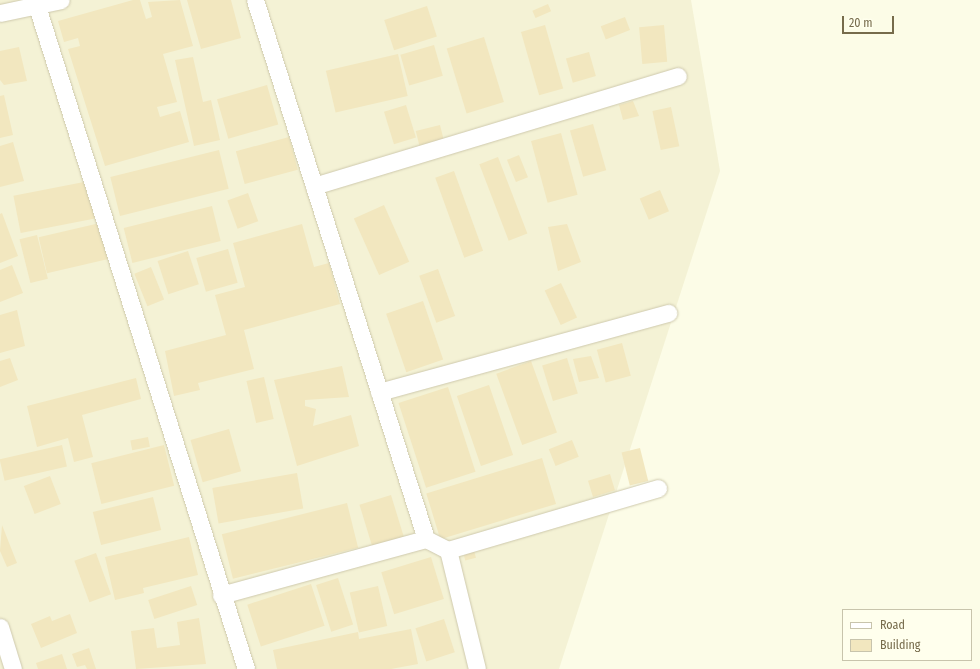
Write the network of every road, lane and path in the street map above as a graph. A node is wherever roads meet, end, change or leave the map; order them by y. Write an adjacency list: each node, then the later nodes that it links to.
1 (61, 0): 3 (street)
2 (255, 0): 6 (street)
3 (36, 3): 4 (street); 12 (street)
4 (0, 13)
5 (678, 76): 6 (street)
6 (314, 186): 8 (street)
7 (668, 313): 8 (street)
8 (379, 392): 10 (street)
9 (658, 488): 11 (street)
10 (426, 539): 11 (street); 12 (street)
11 (448, 550): 16 (street)
12 (221, 595): 15 (street)
13 (0, 626): 14 (street)
14 (13, 669)
15 (246, 669)
16 (477, 669)

